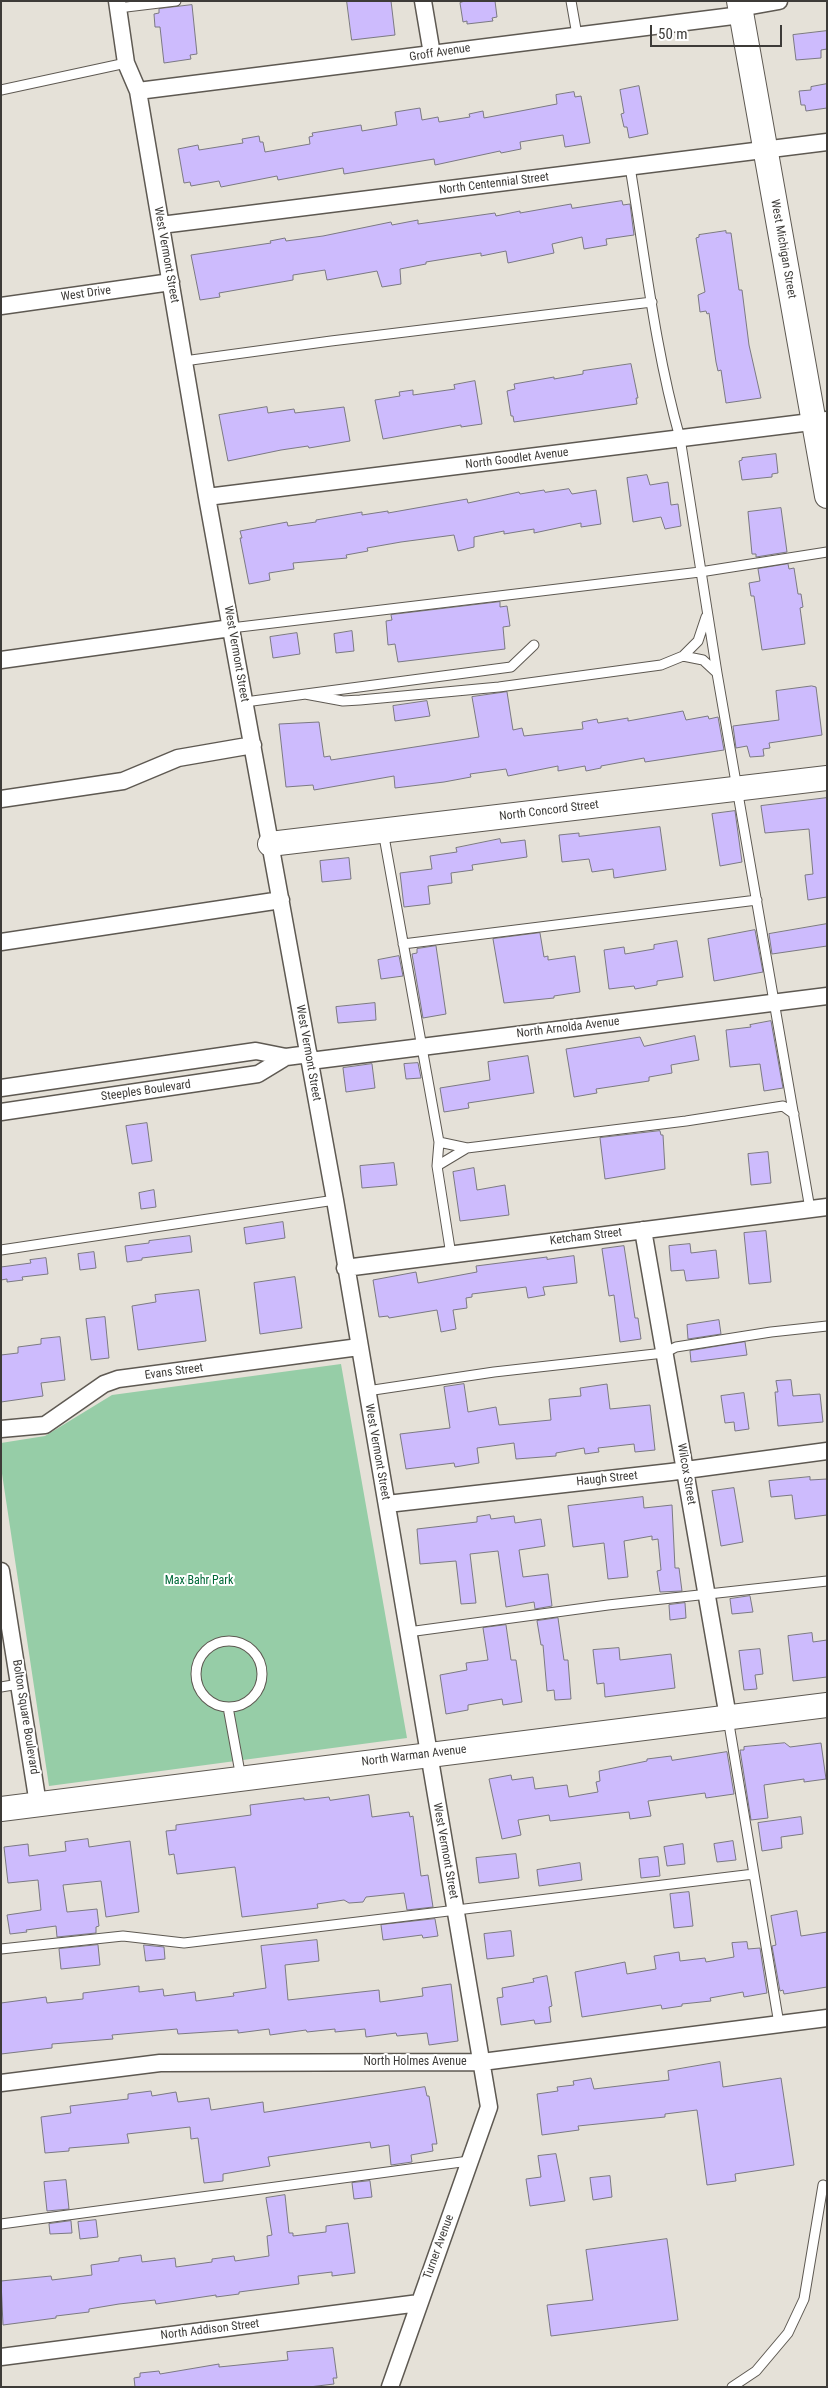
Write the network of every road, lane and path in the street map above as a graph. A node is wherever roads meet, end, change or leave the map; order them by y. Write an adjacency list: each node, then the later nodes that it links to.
1 (176, 1): 5 (lane)
2 (423, 1): 8 (street)
3 (571, 1): 7 (lane)
4 (779, 1): 6 (street, Groff Avenue)
5 (117, 4): 9 (street, West Vermont Street)
6 (740, 8): 7 (street, Groff Avenue); 13 (main road, West Michigan Street)
7 (577, 35): 8 (street, Groff Avenue)
8 (432, 54): 11 (street, Groff Avenue)
9 (126, 63): 10 (lane); 11 (street, West Vermont Street)
10 (1, 90)
11 (138, 92): 15 (street, West Vermont Street)
12 (827, 142): 13 (street, North Centennial Street)
13 (766, 150): 14 (street, North Centennial Street); 20 (main road, West Michigan Street)
14 (630, 167): 15 (street, North Centennial Street); 17 (lane)
15 (161, 225): 16 (street, West Vermont Street)
16 (171, 282): 18 (street, West Drive); 19 (street, West Vermont Street)
17 (652, 302): 19 (lane); 21 (lane)
18 (1, 306)
19 (184, 361): 23 (street, West Vermont Street)
20 (820, 421): 21 (street, North Goodlet Avenue); 22 (main road, West Michigan Street)
21 (680, 438): 23 (street, North Goodlet Avenue); 25 (lane)
22 (827, 496)
23 (207, 497): 27 (street, West Vermont Street)
24 (827, 552): 25 (lane)
25 (700, 572): 26 (lane); 27 (lane)
26 (707, 614): 29 (lane); 31 (lane)
27 (231, 628): 30 (street); 33 (street, West Vermont Street)
28 (534, 645): 32 (lane)
29 (683, 656): 31 (lane); 32 (lane)
30 (1, 660)
31 (717, 673): 36 (lane)
32 (305, 694): 33 (lane)
33 (245, 702): 34 (street, West Vermont Street)
34 (253, 745): 37 (street); 39 (street, West Vermont Street)
35 (827, 778): 36 (main road, North Concord Street)
36 (737, 788): 38 (main road, North Concord Street); 41 (lane)
37 (1, 799)
38 (383, 830): 39 (main road, North Concord Street); 43 (lane)
39 (270, 844): 40 (street, West Vermont Street)
40 (280, 900): 42 (street); 47 (street, West Vermont Street)
41 (757, 900): 43 (lane); 45 (lane)
42 (1, 942)
43 (403, 944): 46 (lane)
44 (827, 996): 45 (street, North Arnolda Avenue)
45 (775, 1003): 46 (street, North Arnolda Avenue); 51 (lane)
46 (422, 1046): 47 (street, North Arnolda Avenue); 52 (lane)
47 (309, 1057): 48 (street, Steeples Boulevard); 55 (street, West Vermont Street)
48 (286, 1058): 49 (street, Steeples Boulevard); 50 (street, Steeples Boulevard)
49 (1, 1088)
50 (1, 1112)
51 (794, 1114): 53 (lane); 56 (lane)
52 (439, 1142): 53 (lane); 54 (lane)
53 (468, 1148): 54 (lane)
54 (437, 1166): 59 (lane)
55 (334, 1200): 58 (lane); 60 (street, West Vermont Street)
56 (819, 1208): 57 (street, Ketcham Street)
57 (643, 1230): 59 (street, Ketcham Street); 63 (street, Wilcox Street)
58 (1, 1250)
59 (451, 1255): 60 (street, Ketcham Street)
60 (345, 1268): 62 (street, West Vermont Street)
61 (827, 1326): 63 (lane)
62 (359, 1347): 64 (street, West Vermont Street); 65 (street, Evans Street)
63 (664, 1353): 64 (lane); 67 (street, Wilcox Street)
64 (367, 1391): 68 (street, West Vermont Street)
65 (1, 1429)
66 (827, 1451): 67 (street, Haugh Street)
67 (685, 1470): 68 (street, Haugh Street); 71 (street, Wilcox Street)
68 (387, 1504): 72 (street, West Vermont Street)
69 (1, 1571): 73 (street, Bolton Square Boulevard)
70 (827, 1581): 71 (lane)
71 (706, 1595): 72 (lane); 77 (street, Wilcox Street)
72 (408, 1632): 78 (street, West Vermont Street)
73 (19, 1684): 74 (lane); 80 (street, Bolton Square Boulevard)
74 (1, 1687)
75 (827, 1705): 77 (main road, North Warman Avenue)
76 (228, 1707): 76 (lane); 79 (lane)
77 (728, 1718): 78 (main road, North Warman Avenue); 82 (lane)
78 (429, 1754): 79 (main road, North Warman Avenue); 83 (street, West Vermont Street)
79 (241, 1778): 80 (main road, North Warman Avenue)
80 (38, 1804): 81 (main road, North Warman Avenue)
81 (1, 1809)
82 (754, 1874): 83 (lane); 86 (lane)
83 (455, 1909): 84 (lane); 87 (street, West Vermont Street)
84 (1, 1949)
85 (827, 2018): 86 (street, North Holmes Avenue)
86 (779, 2024): 87 (street, North Holmes Avenue)
87 (482, 2062): 88 (street, North Holmes Avenue); 89 (street, West Vermont Street)
88 (1, 2083)
89 (488, 2107): 90 (street, Turner Avenue)
90 (469, 2161): 92 (lane); 93 (street, Turner Avenue)
91 (823, 2185): 96 (lane)
92 (1, 2224)
93 (419, 2303): 94 (street, North Addison Street); 95 (street, Turner Avenue)
94 (1, 2357)
95 (390, 2387)
96 (732, 2387)

